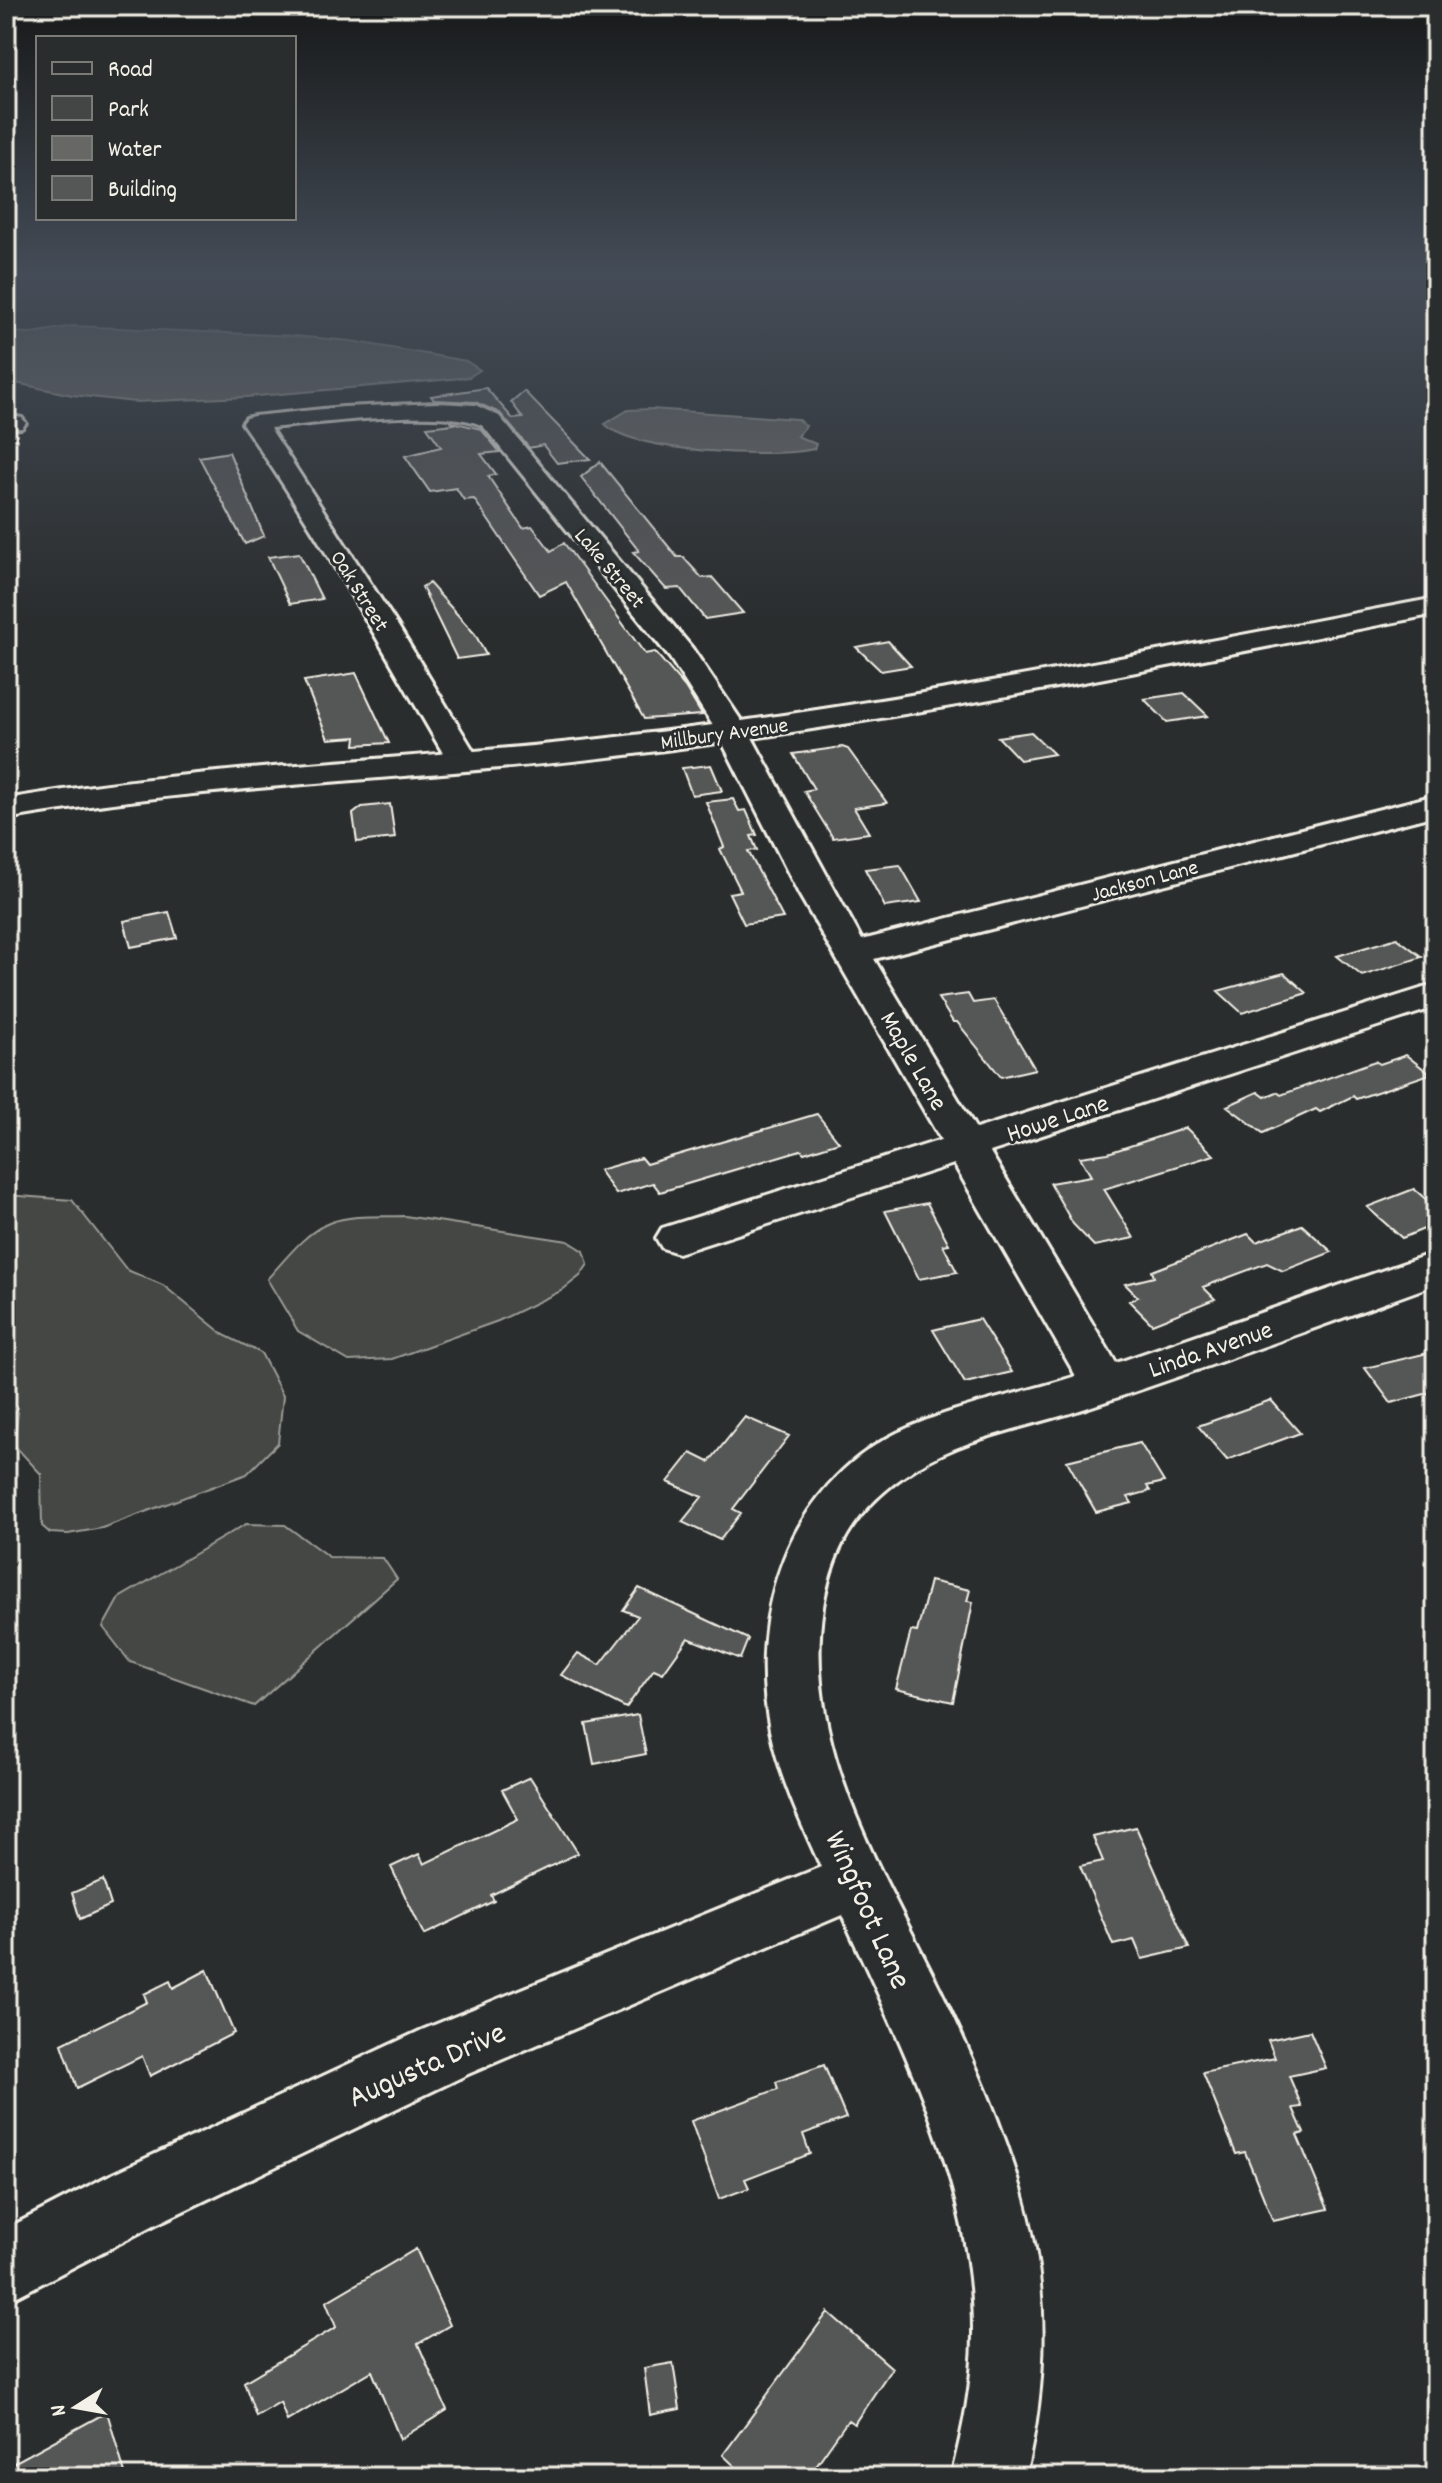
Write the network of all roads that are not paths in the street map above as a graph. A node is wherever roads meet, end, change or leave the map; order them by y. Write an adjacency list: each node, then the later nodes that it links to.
1 (254, 423): 3 (street, Lake Street); 4 (street, Oak Street)
2 (1436, 606): 3 (street, Millbury Avenue)
3 (733, 732): 4 (street, Millbury Avenue); 7 (street, Maple Lane)
4 (463, 760): 6 (street, Millbury Avenue)
5 (1436, 805): 7 (street, Jackson Lane)
6 (6, 809)
7 (852, 954): 9 (street, Maple Lane)
8 (1436, 995): 9 (street, Howe Lane)
9 (966, 1147): 10 (street, Howe Lane); 12 (street, Maple Lane)
10 (678, 1238)
11 (1436, 1267): 12 (street, Linda Avenue)
12 (1105, 1384): 13 (street, Linda Avenue)
13 (981, 1423): 14 (street, Wingfoot Lane)
14 (856, 1881): 15 (street, Augusta Drive); 16 (street, Wingfoot Lane)
15 (6, 2267)
16 (988, 2477)

